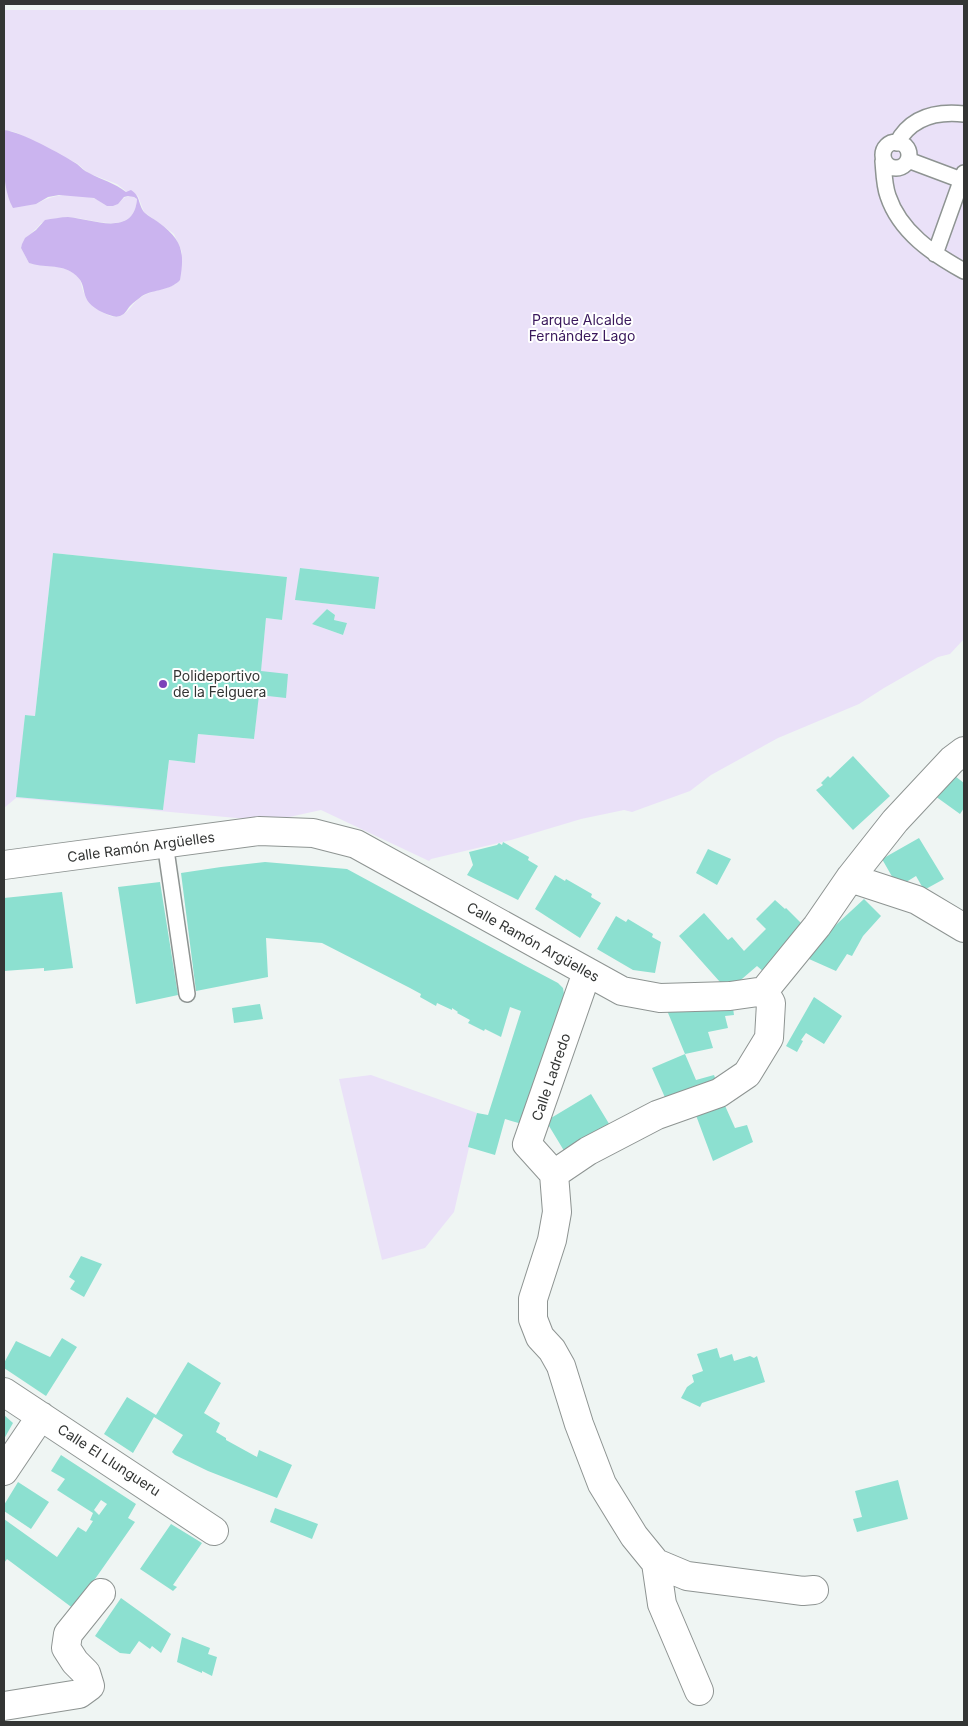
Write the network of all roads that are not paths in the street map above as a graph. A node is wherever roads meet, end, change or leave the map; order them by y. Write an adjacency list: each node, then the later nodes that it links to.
1 (964, 114): 2 (lane)
2 (897, 143): 3 (lane); 4 (lane)
3 (908, 160): 4 (lane); 5 (lane)
4 (883, 161): 6 (lane)
5 (963, 178): 6 (lane)
6 (934, 254): 7 (lane)
7 (961, 267)
8 (964, 751): 11 (street)
9 (165, 843): 10 (street, Calle Ramón Argüelles); 13 (street, Calle Ramón Argüelles); 15 (lane)
10 (4, 865)
11 (850, 878): 12 (street); 14 (street)
12 (964, 928)
13 (587, 972): 14 (street, Calle Ramón Argüelles); 16 (street, Calle Ladredo)
14 (764, 991): 16 (street)
15 (187, 994)
16 (554, 1174): 21 (street)
17 (4, 1392): 18 (street, Calle El Llungueru)
18 (41, 1416): 19 (street); 20 (street, Calle El Llungueru)
19 (4, 1471)
20 (214, 1531)
21 (656, 1563): 22 (street); 24 (street)
22 (814, 1590)
23 (101, 1593): 25 (street)
24 (699, 1691)
25 (4, 1706)

